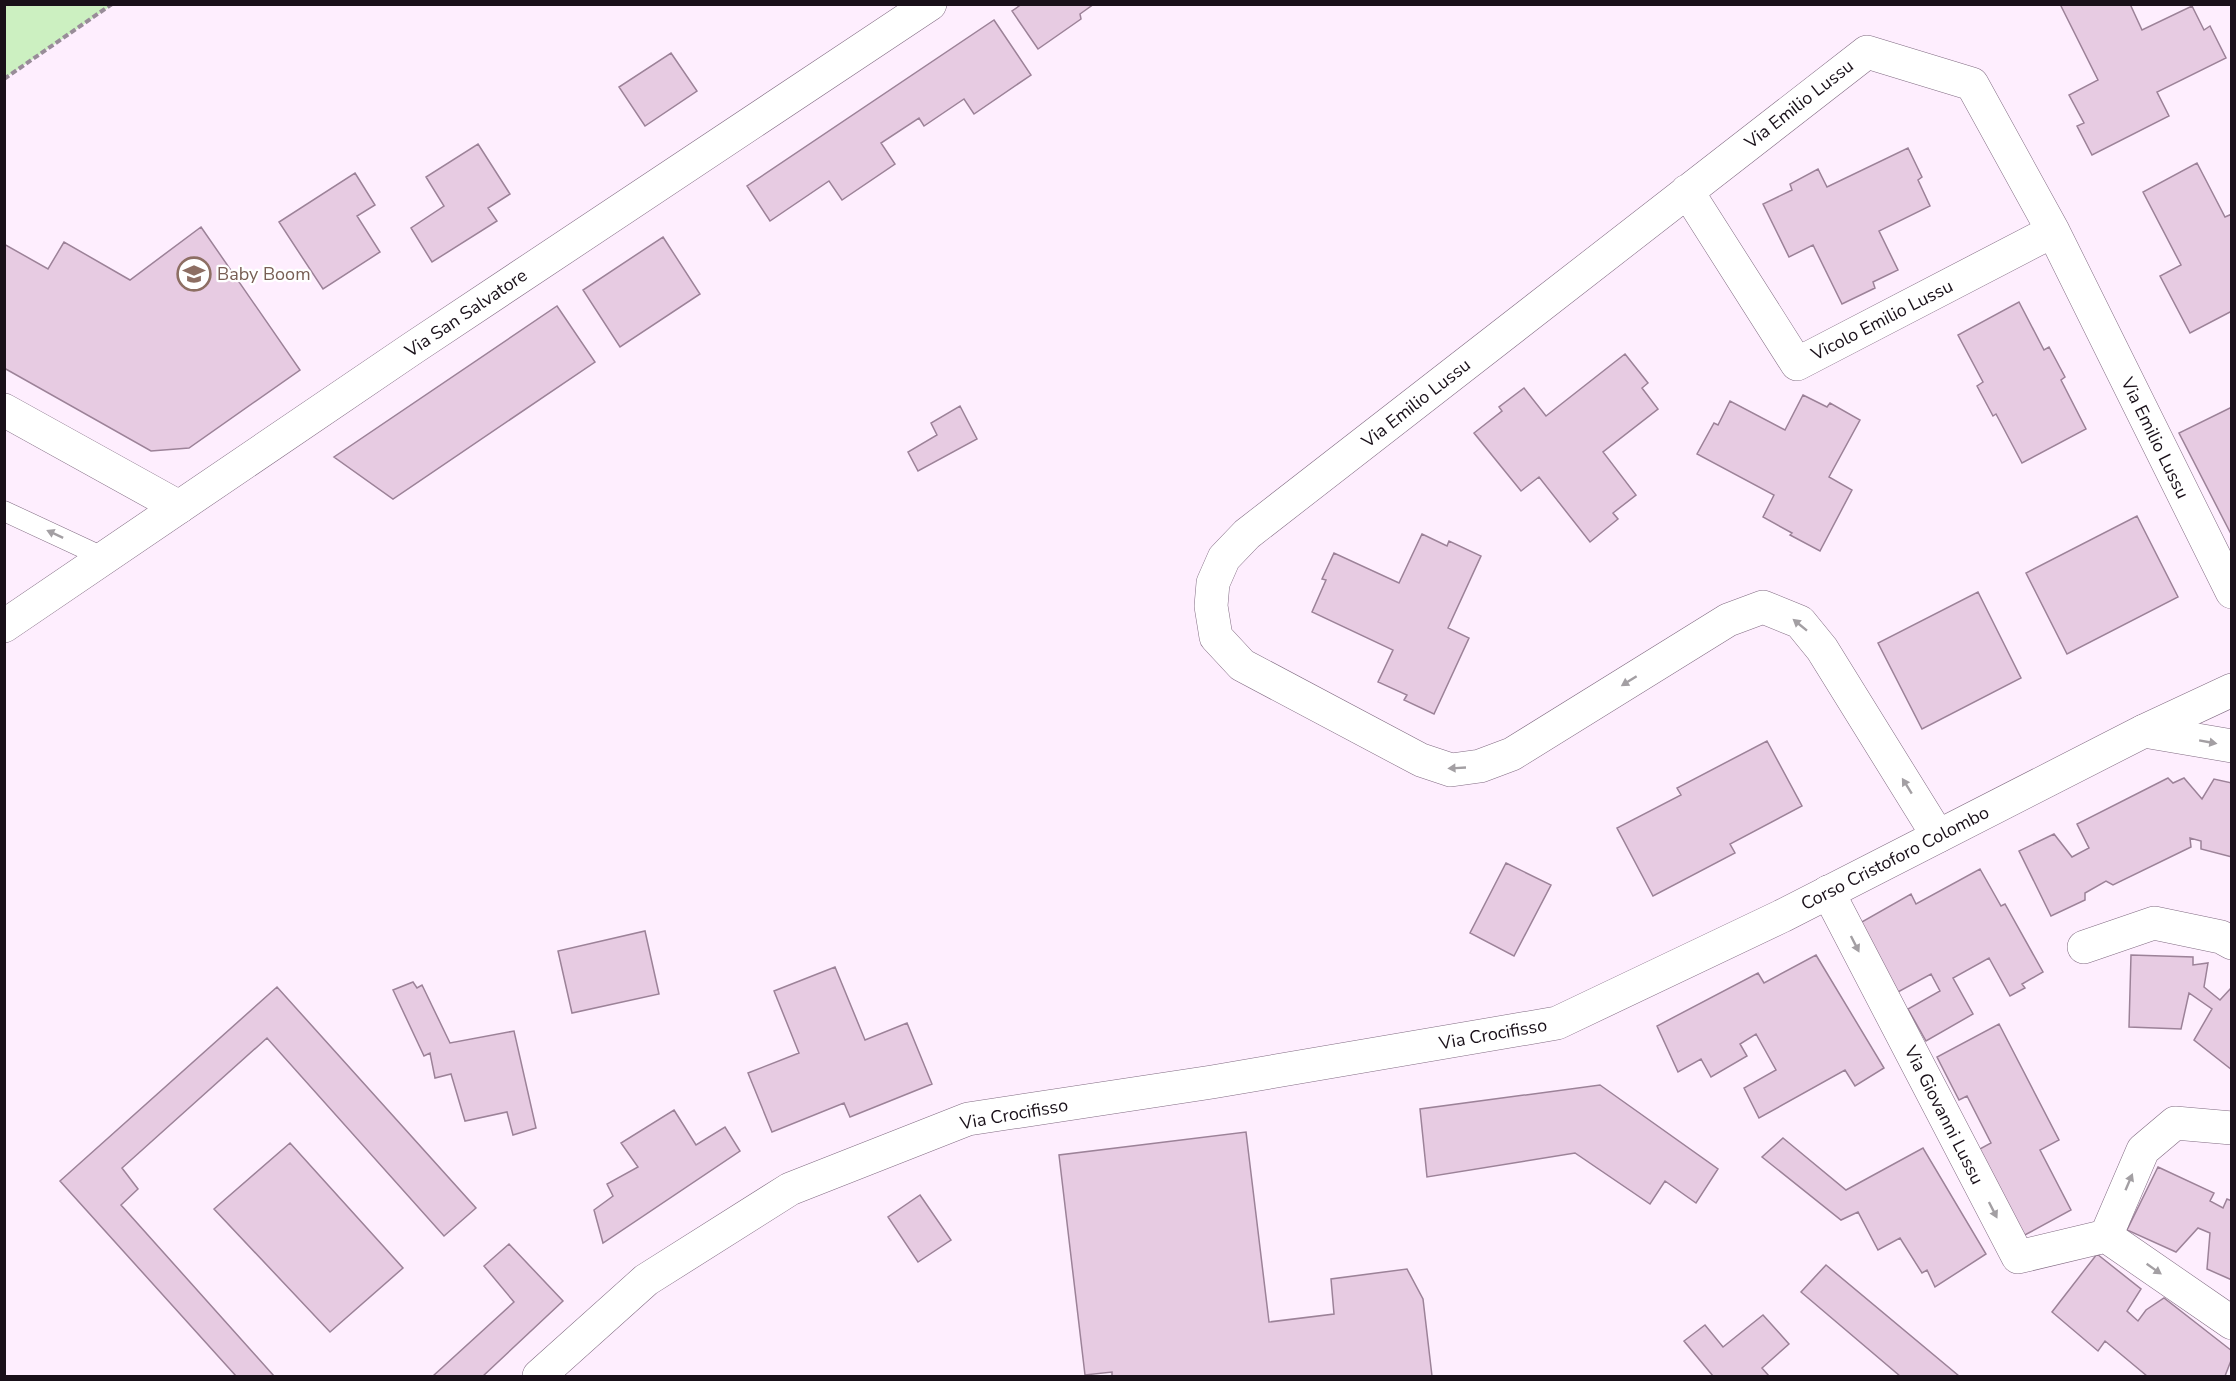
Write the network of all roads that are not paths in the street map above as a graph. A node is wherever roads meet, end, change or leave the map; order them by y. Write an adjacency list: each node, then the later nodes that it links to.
1 (930, 4): 5 (street, Via San Salvatore)
2 (1687, 191): 3 (street, Vicolo Emilio Lussu); 3 (street, Via Emilio Lussu); 13 (street, Via Emilio Lussu, one-way to 2)
3 (2053, 231): 8 (street, Via Emilio Lussu)
4 (4, 410): 5 (street)
5 (179, 507): 7 (street, Via San Salvatore)
6 (4, 511): 7 (lane, one-way to 6)
7 (105, 558): 9 (street, Via San Salvatore)
8 (2232, 592)
9 (4, 626)
10 (2232, 690): 11 (street, Corso Cristoforo Colombo)
11 (2144, 731): 12 (street, one-way to 12); 13 (street, Corso Cristoforo Colombo)
12 (2232, 746)
13 (1938, 836): 14 (street, Corso Cristoforo Colombo)
14 (1828, 892): 17 (street, Corso Cristoforo Colombo); 19 (street, Via Giovanni Lussu, one-way to 19)
15 (2232, 944): 16 (street)
16 (2084, 947)
17 (1557, 1023): 21 (street, Via Crocifisso)
18 (2232, 1128): 19 (street, one-way to 18)
19 (2106, 1236): 20 (street, one-way to 20)
20 (2232, 1323)
21 (539, 1377)

